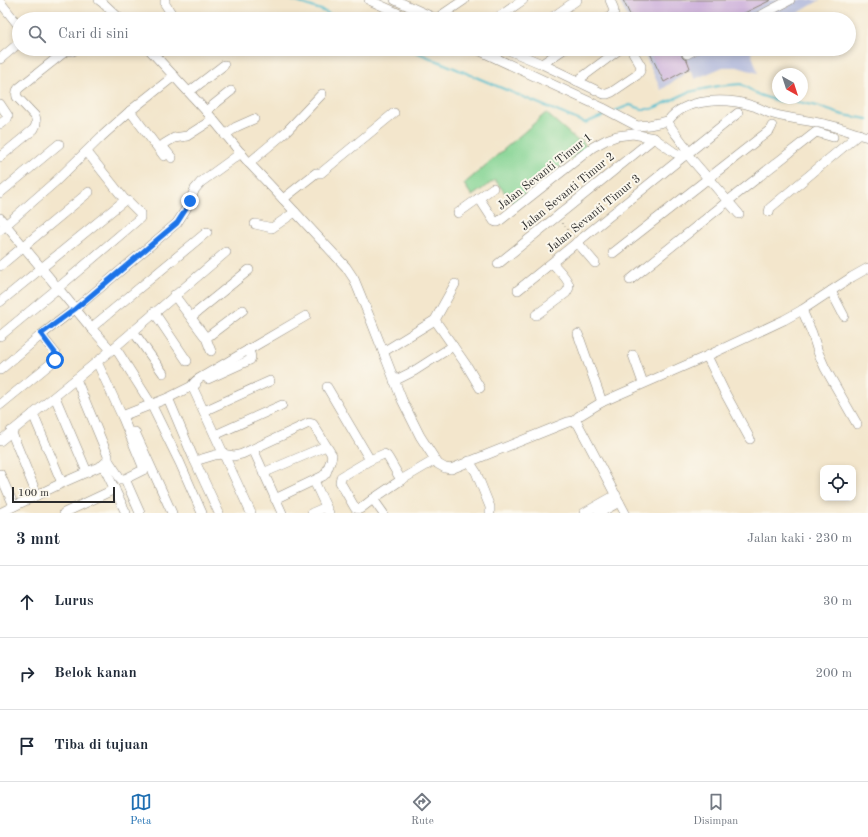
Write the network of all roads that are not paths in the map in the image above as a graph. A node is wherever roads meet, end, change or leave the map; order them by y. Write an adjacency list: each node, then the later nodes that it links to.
1 (165, 0): 12 (street)
2 (369, 0): 13 (street)
3 (464, 0): 15 (street)
4 (523, 0): 16 (street)
5 (577, 0): 17 (street)
6 (610, 0): 18 (street)
7 (790, 0): 19 (street)
8 (103, 1): 11 (street)
9 (401, 1): 14 (street)
10 (0, 2): 20 (street)
11 (113, 12)
12 (170, 12)
13 (395, 12)
14 (423, 12)
15 (447, 12)
16 (506, 12)
17 (560, 12)
18 (612, 12)
19 (767, 12)
20 (12, 17)
21 (12, 48): 22 (street)
22 (1, 56)
23 (59, 56): 56 (street)
24 (158, 56): 32 (street)
25 (493, 56): 44 (street)
26 (523, 56): 30 (street)
27 (554, 56): 30 (street)
28 (611, 56): 33 (street)
29 (635, 56): 33 (street)
30 (542, 64): 33 (street)
31 (224, 65): 35 (street)
32 (174, 76): 35 (street); 38 (street)
33 (577, 81)
34 (231, 91): 39 (street)
35 (188, 92): 39 (street)
36 (322, 94): 57 (street)
37 (0, 104): 45 (street)
38 (130, 111): 43 (street); 53 (street)
39 (206, 111): 43 (street)
40 (738, 112): 55 (street, Jalan Sevanti Timur 3)
41 (394, 113): 63 (street)
42 (254, 119): 48 (street)
43 (212, 120): 48 (street)
44 (668, 121): 47 (street); 55 (street)
45 (0, 124)
46 (772, 126): 58 (street)
47 (858, 134): 50 (street); 67 (street)
48 (225, 135): 54 (street)
49 (833, 136): 65 (street)
50 (868, 137)
51 (654, 138): 55 (street); 62 (street, Jalan Sevanti Timur 1); 79 (street, Jalan Sevanti Timur 2)
52 (59, 144): 61 (street)
53 (87, 152): 64 (street); 70 (street)
54 (241, 153): 57 (street); 91 (street)
55 (686, 155): 58 (street); 73 (street, Jalan Sevanti Timur 3)
56 (0, 157)
57 (249, 163): 63 (street)
58 (708, 178): 65 (street); 76 (street)
59 (493, 188): 62 (street)
60 (89, 192): 74 (street)
61 (0, 193)
62 (478, 198): 68 (street)
63 (283, 199): 66 (street)
64 (124, 200): 81 (street); 86 (street)
65 (728, 201): 69 (street); 84 (street)
66 (296, 212): 71 (street); 109 (street)
67 (769, 212)
68 (458, 213)
69 (739, 214)
70 (2, 224): 74 (street)
71 (255, 224)
72 (207, 232): 100 (street)
73 (578, 242): 77 (street, Jalan Sevanti Timur 3); 78 (street)
74 (23, 246): 80 (street); 81 (street)
75 (226, 252): 89 (street)
76 (613, 253)
77 (552, 263): 87 (street, Jalan Sevanti Timur 3); 96 (street)
78 (594, 263)
79 (498, 264)
80 (0, 266)
81 (41, 268): 86 (street); 90 (street)
82 (868, 268): 88 (street)
83 (249, 270): 98 (street)
84 (630, 280)
85 (456, 284): 99 (street)
86 (58, 288): 91 (street); 104 (street)
87 (518, 290)
88 (831, 291): 93 (street); 97 (street)
89 (174, 296): 94 (street); 98 (street)
90 (0, 302)
91 (75, 309): 100 (street); 102 (street)
92 (243, 310): 105 (street)
93 (802, 310): 111 (street); 133 (street)
94 (154, 312): 101 (street); 112 (street)
95 (306, 316): 120 (street)
96 (536, 316)
97 (844, 316)
98 (191, 318): 105 (street)
99 (435, 320): 106 (street); 109 (street)
100 (91, 328): 107 (street)
101 (133, 331): 107 (street); 115 (street)
102 (41, 334): 114 (street); 126 (street)
103 (578, 334): 125 (street)
104 (0, 336)
105 (206, 338): 108 (street)
106 (453, 346): 118 (street); 122 (street)
107 (113, 348): 113 (street); 127 (street)
108 (211, 351)
109 (383, 352): 118 (street)
110 (633, 355): 119 (street)
111 (708, 356): 119 (street); 136 (street)
112 (187, 361)
113 (97, 362): 116 (street); 131 (street)
114 (0, 370)
115 (163, 373)
116 (76, 379): 123 (street); 145 (street)
117 (270, 381): 129 (street)
118 (394, 382): 142 (street)
119 (644, 384): 125 (street)
120 (192, 386): 124 (street); 129 (street)
121 (327, 387): 141 (street)
122 (480, 388)
123 (55, 397): 130 (street); 147 (street)
124 (168, 398): 127 (street); 143 (street)
125 (602, 402): 132 (street)
126 (0, 404)
127 (151, 404): 131 (street); 166 (street)
128 (282, 405): 135 (street)
129 (204, 411): 135 (street)
130 (33, 414): 134 (street); 153 (street)
131 (125, 415): 146 (street)
132 (574, 421): 144 (street); 158 (street)
133 (857, 424)
134 (11, 431): 137 (street); 155 (street)
135 (215, 435): 140 (street)
136 (750, 440)
137 (0, 441)
138 (326, 446): 139 (street); 148 (street); 152 (street)
139 (253, 449): 140 (street); 148 (street)
140 (224, 455): 143 (street); 168 (street)
141 (370, 460): 151 (street); 157 (street)
142 (435, 460): 144 (street); 151 (street)
143 (195, 461): 167 (street)
144 (469, 461): 172 (street)
145 (106, 462): 147 (street); 150 (street); 154 (street)
146 (147, 468): 150 (street); 165 (street)
147 (86, 472): 153 (street)
148 (264, 473): 156 (street)
149 (0, 474): 159 (street)
150 (125, 479): 164 (street)
151 (401, 480): 157 (street)
152 (314, 481): 156 (street); 160 (street)
153 (62, 483): 155 (street)
154 (115, 489): 162 (street); 163 (street)
155 (37, 495): 159 (street)
156 (275, 499): 169 (street)
157 (373, 499): 171 (street)
158 (617, 499): 173 (street); 174 (street); 175 (street)
159 (14, 506): 161 (street)
160 (328, 510): 170 (street)
161 (0, 513)
162 (64, 513)
163 (126, 513)
164 (140, 513)
165 (172, 513)
166 (202, 513)
167 (219, 513)
168 (251, 513)
169 (282, 513)
170 (312, 513)
171 (383, 513)
172 (490, 513)
173 (584, 513)
174 (600, 513)
175 (625, 513)

